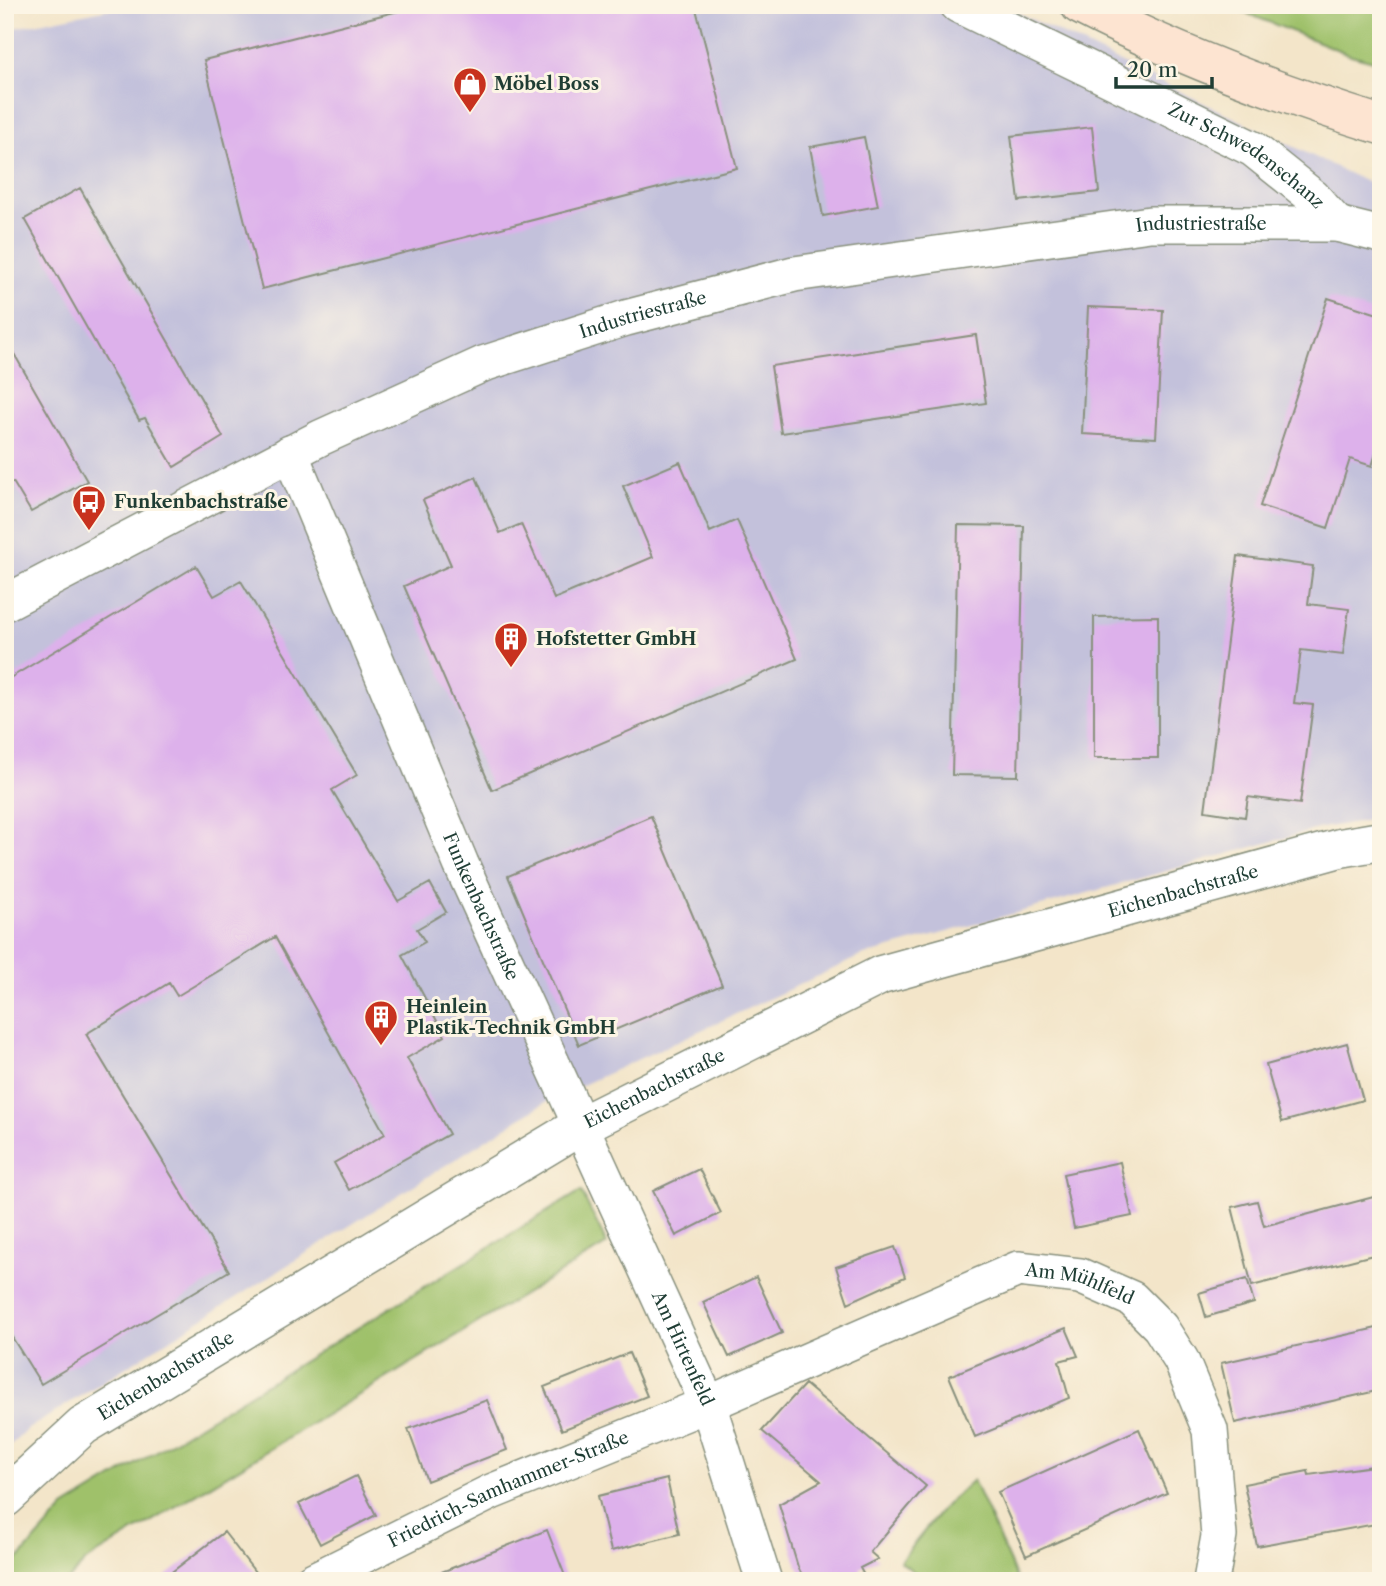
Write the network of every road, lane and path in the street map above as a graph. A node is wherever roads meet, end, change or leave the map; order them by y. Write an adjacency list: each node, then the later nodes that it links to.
1 (958, 5): 4 (street, Zur Schwedenschanz)
2 (1080, 5): 3 (main road)
3 (1381, 125)
4 (1336, 223): 5 (street, Industriestraße); 6 (street, Industriestraße)
5 (1381, 235)
6 (290, 453): 7 (street, Industriestraße); 9 (street, Funkenbachstraße)
7 (5, 604)
8 (1381, 841): 9 (street, Eichenbachstraße)
9 (580, 1126): 10 (street, Am Hirtenfeld); 11 (street, Eichenbachstraße)
10 (708, 1404): 12 (street, Friedrich-Samhammer-Straße); 13 (street, Am Hirtenfeld); 14 (street, Am Mühlfeld)
11 (5, 1498)
12 (312, 1581)
13 (764, 1581)
14 (1211, 1581)

